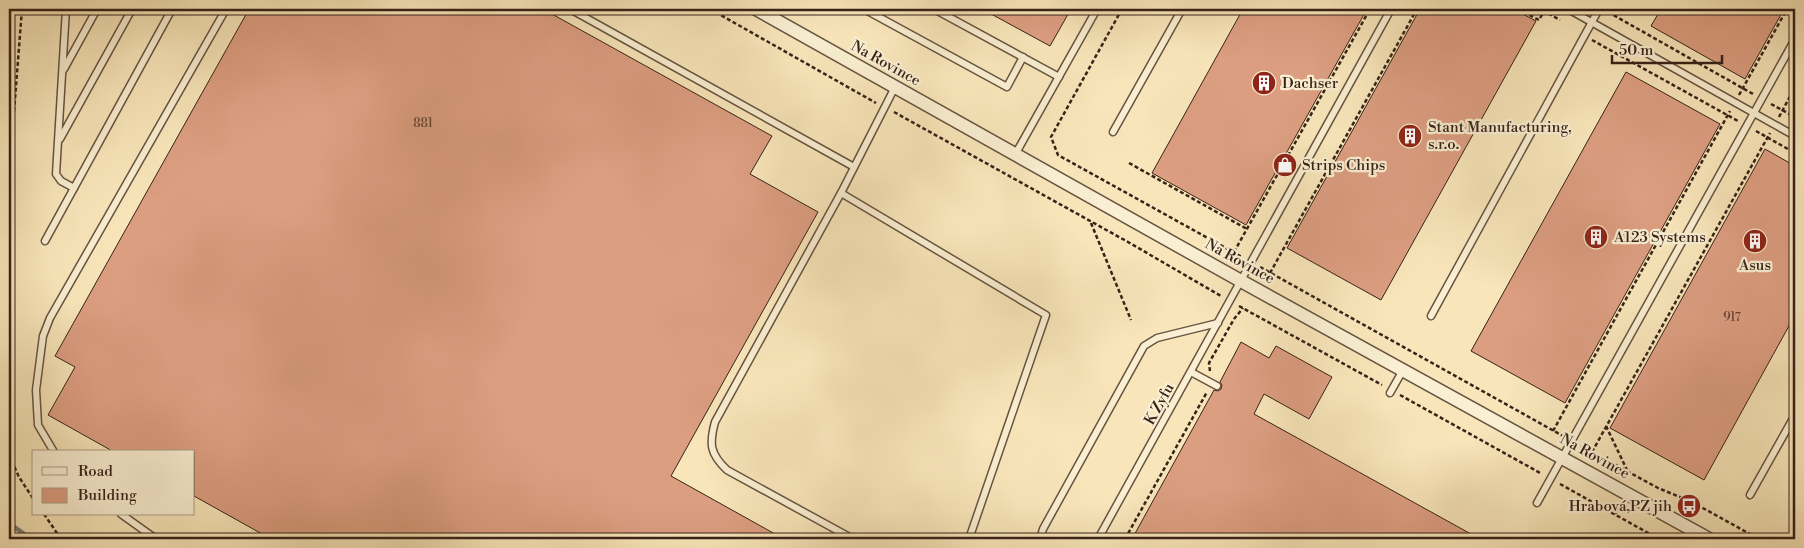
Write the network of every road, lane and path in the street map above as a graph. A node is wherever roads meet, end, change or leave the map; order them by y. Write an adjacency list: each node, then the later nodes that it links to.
1 (22, 9): 49 (path)
2 (66, 9): 27 (lane)
3 (97, 9): 27 (lane)
4 (132, 9): 44 (lane)
5 (172, 9): 50 (lane)
6 (226, 9): 72 (lane)
7 (570, 9): 48 (lane)
8 (710, 9): 34 (path)
9 (756, 9): 29 (street, Na Rovince)
10 (864, 9): 26 (lane)
11 (934, 9): 26 (lane)
12 (1097, 9): 28 (lane)
13 (1122, 9): 55 (path)
14 (1182, 9): 41 (lane)
15 (1370, 9): 53 (path)
16 (1390, 9): 56 (lane, K Zyfu)
17 (1417, 9): 57 (path)
18 (1518, 9): 22 (path)
19 (1568, 9): 23 (lane)
20 (1601, 9): 23 (lane); 31 (path)
21 (1787, 9): 31 (path)
22 (1560, 20)
23 (1592, 22): 24 (lane); 33 (lane)
24 (1584, 36): 37 (path); 61 (lane)
25 (1795, 39): 32 (lane)
26 (1023, 58): 28 (lane)
27 (63, 72): 44 (lane)
28 (1059, 77): 46 (lane)
29 (895, 87): 34 (lane); 46 (street, Na Rovince)
30 (1795, 87): 35 (path)
31 (1742, 88): 32 (path); 33 (path)
32 (1762, 99): 35 (path); 36 (lane)
33 (1735, 102): 36 (lane); 37 (path)
34 (885, 108): 48 (lane); 52 (path)
35 (1783, 110): 38 (path); 39 (path)
36 (1754, 113): 39 (lane); 40 (lane)
37 (1728, 115): 40 (path); 70 (path)
38 (1795, 117)
39 (1775, 124): 42 (lane); 43 (path)
40 (1747, 126): 43 (path); 71 (lane)
41 (1113, 132)
42 (1795, 136)
43 (1768, 138): 45 (path); 69 (path)
44 (58, 142): 50 (lane)
45 (1795, 153)
46 (1016, 154): 58 (street, Na Rovince)
47 (1129, 163): 53 (path)
48 (854, 167): 51 (lane)
49 (9, 176)
50 (74, 188): 54 (lane)
51 (841, 194): 85 (lane); 86 (lane)
52 (1090, 221): 59 (path); 62 (path)
53 (1247, 229): 55 (path)
54 (45, 241)
55 (1234, 252): 56 (path)
56 (1251, 262): 57 (path); 58 (lane, K Zyfu)
57 (1270, 273): 70 (path)
58 (1241, 281): 59 (lane, K Zyfu); 64 (street, Na Rovince)
59 (1230, 301): 60 (path); 63 (lane, K Zyfu)
60 (1243, 308): 66 (path); 67 (path)
61 (1431, 316)
62 (1131, 320)
63 (1218, 323): 65 (lane, K Zyfu); 87 (lane)
64 (1403, 369): 67 (lane); 75 (street, Na Rovince)
65 (1192, 372): 66 (lane); 88 (lane, K Zyfu)
66 (1214, 385): 89 (path)
67 (1391, 391): 77 (path)
68 (1795, 415): 78 (lane)
69 (1606, 426): 73 (path); 76 (path)
70 (1553, 430): 71 (path)
71 (1571, 441): 73 (path); 75 (lane)
72 (53, 450)
73 (1592, 452): 76 (path)
74 (9, 455): 79 (path)
75 (1562, 456): 77 (lane); 91 (street, Na Rovince)
76 (1628, 472): 92 (path)
77 (1550, 479): 80 (lane); 90 (path)
78 (1750, 495)
79 (32, 497)
80 (1538, 502)
81 (45, 516): 83 (path)
82 (124, 516): 84 (lane)
83 (61, 539)
84 (156, 539)
85 (853, 539)
86 (969, 539)
87 (1040, 539)
88 (1098, 539)
89 (1125, 539)
90 (1659, 539)
91 (1709, 539)
92 (1759, 539)

